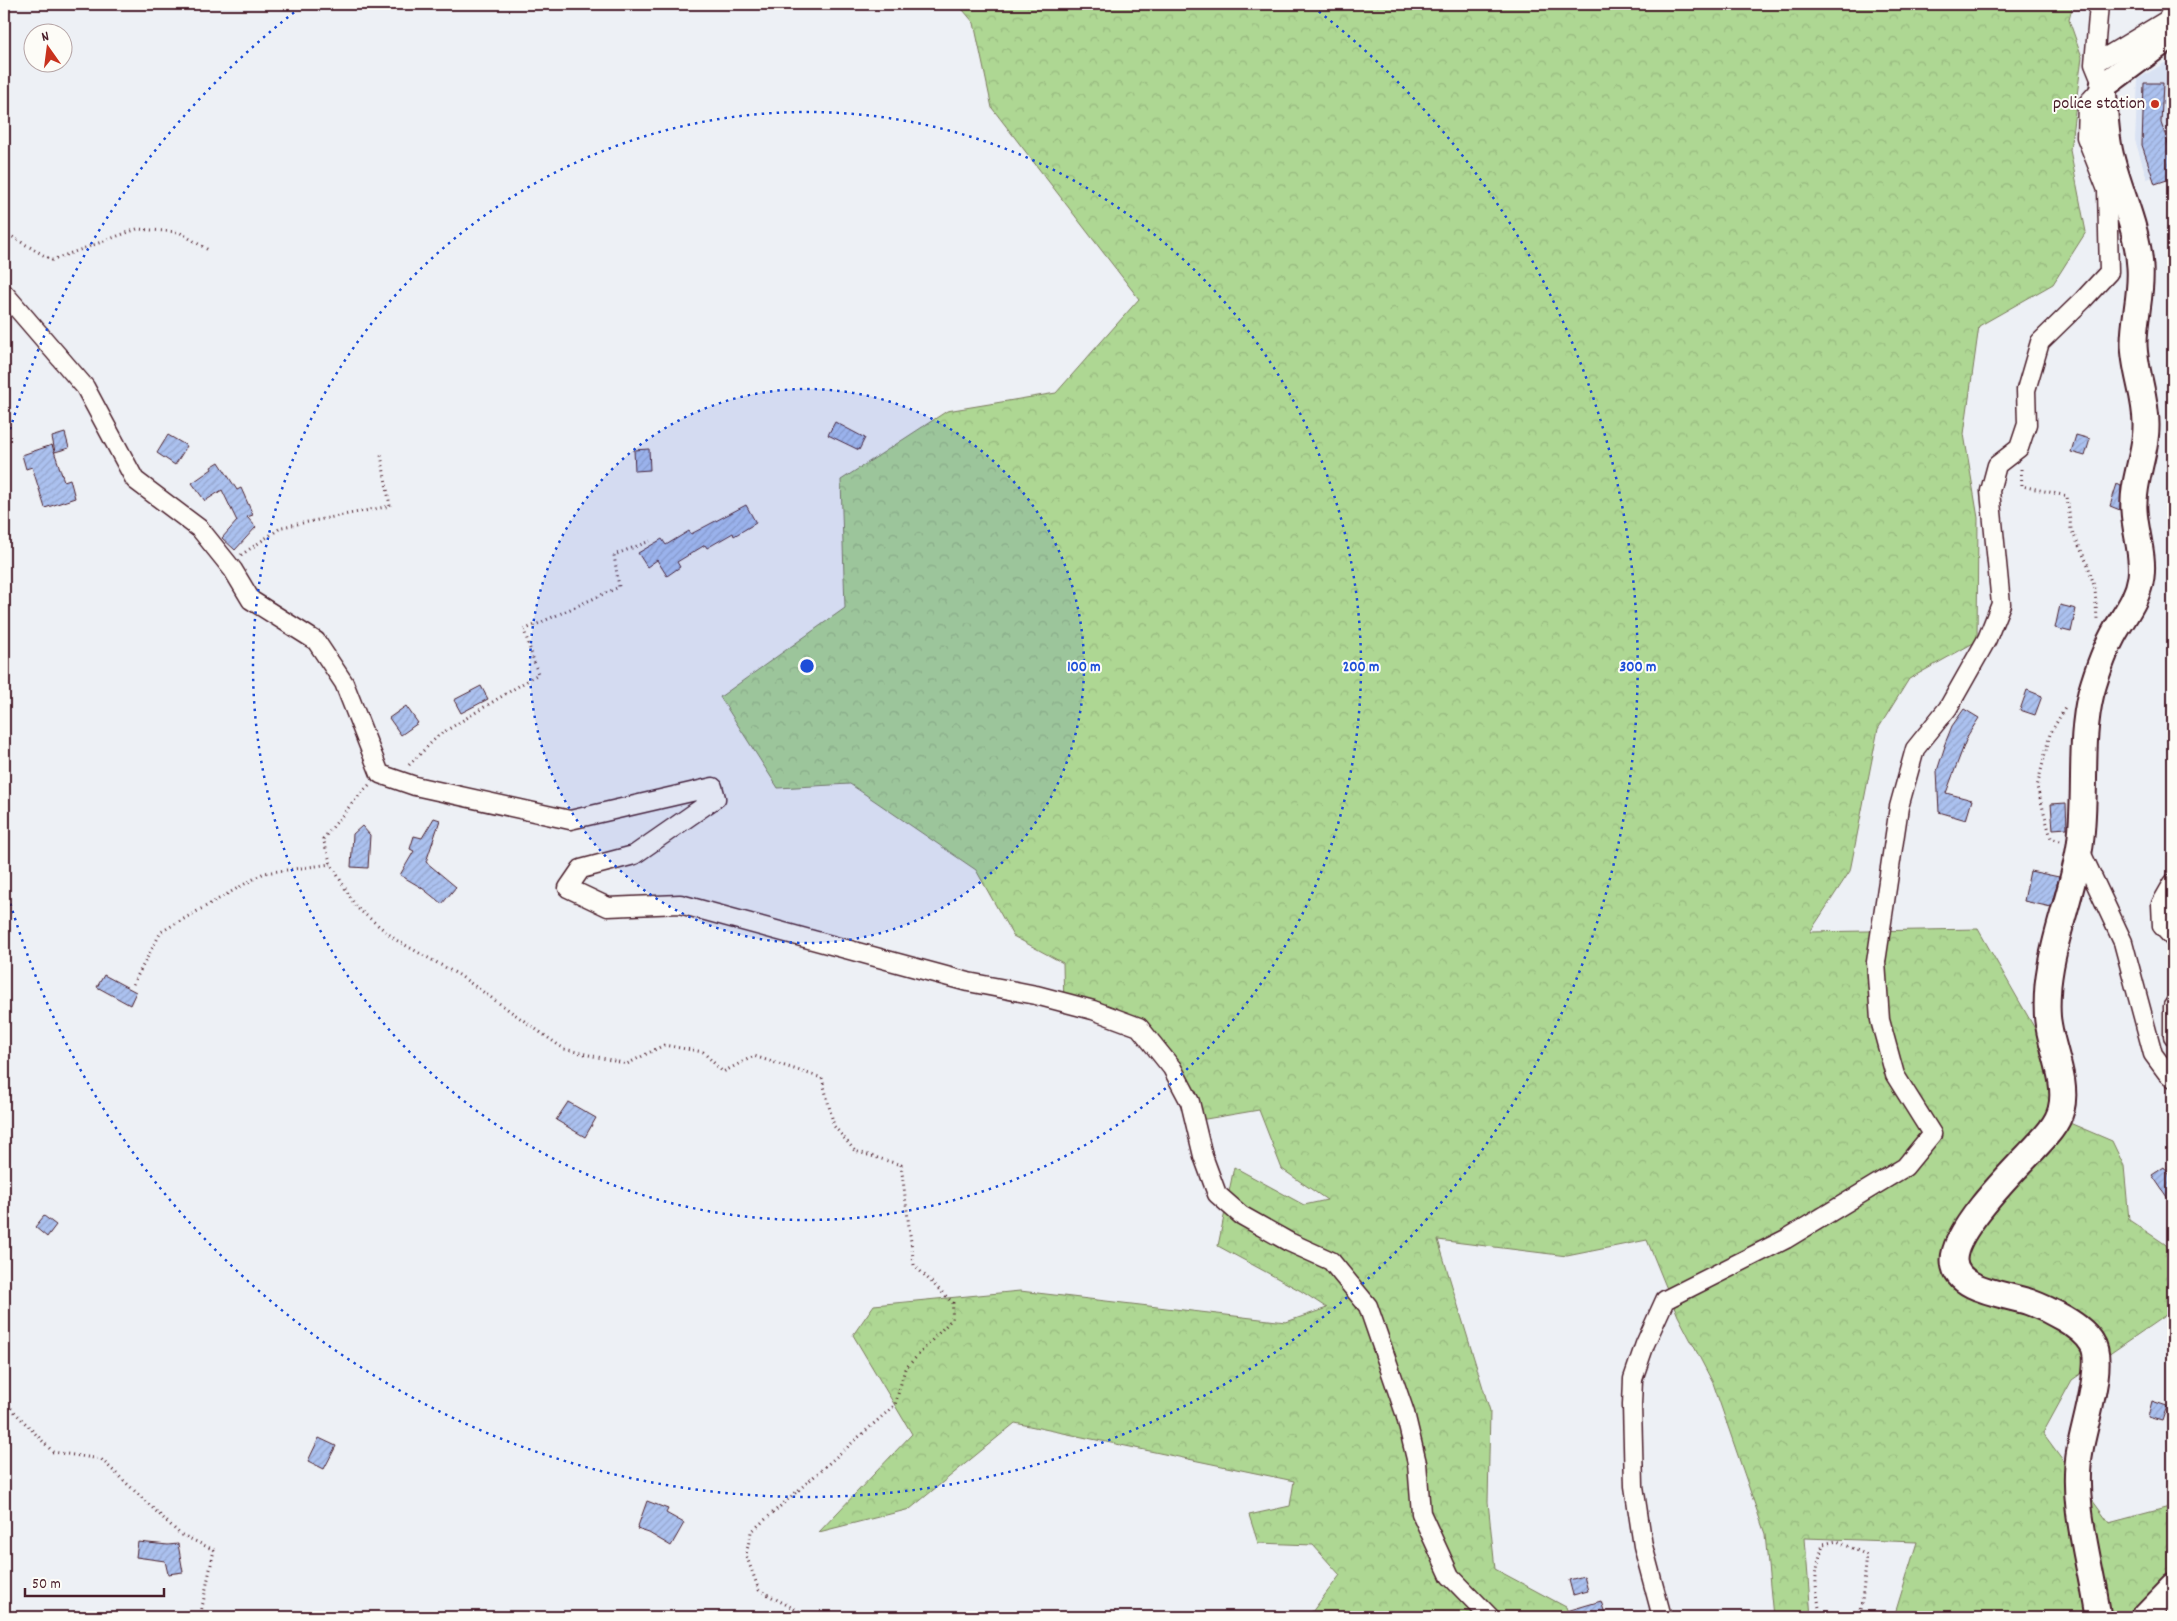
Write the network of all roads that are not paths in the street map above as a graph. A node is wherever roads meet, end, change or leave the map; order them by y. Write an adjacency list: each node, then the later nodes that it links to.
1 (2099, 4): 5 (street)
2 (2173, 8): 5 (street)
3 (2173, 34): 4 (main road)
4 (2163, 50): 5 (main road)
5 (2099, 75): 7 (main road); 15 (street)
6 (4, 293): 14 (street)
7 (2080, 838): 12 (street); 16 (main road)
8 (2173, 883): 9 (street)
9 (2173, 938)
10 (2173, 1006): 11 (street)
11 (2173, 1036)
12 (2173, 1078)
13 (2173, 1587): 17 (main road)
14 (1490, 1617)
15 (1662, 1617)
16 (2098, 1617)
17 (2144, 1617)

